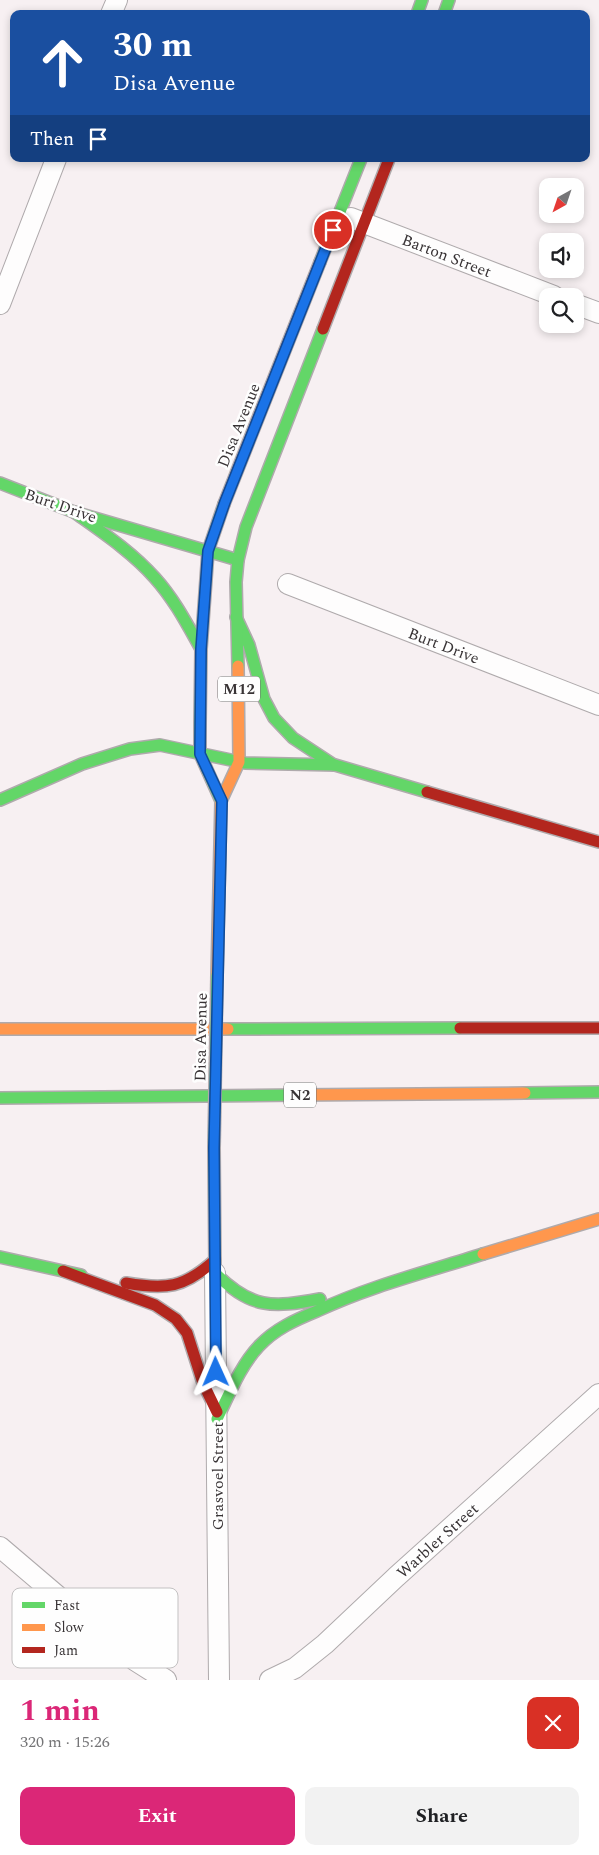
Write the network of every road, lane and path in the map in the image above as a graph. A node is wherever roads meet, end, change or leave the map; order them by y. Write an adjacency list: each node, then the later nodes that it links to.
1 (55, 162): 7 (street)
2 (360, 162): 4 (main road, Disa Avenue / M12)
3 (388, 162): 5 (main road, Disa Avenue / M12)
4 (340, 213): 5 (street, Barton Street); 12 (main road, Disa Avenue / M12)
5 (365, 223): 6 (street, Barton Street); 13 (main road, Disa Avenue / M12)
6 (539, 290)
7 (0, 304)
8 (584, 308): 9 (street)
9 (599, 314)
10 (0, 483): 11 (main road, Burt Drive)
11 (74, 512): 12 (main road, Burt Drive); 16 (main road)
12 (208, 551): 13 (main road, Burt Drive); 16 (main road, Disa Avenue / M12)
13 (238, 560): 15 (main road, Disa Avenue / M12)
14 (288, 584): 17 (street, Burt Drive)
15 (236, 617): 19 (main road, Disa Avenue / M12); 20 (main road)
16 (201, 649): 18 (main road, Disa Avenue / M12)
17 (599, 706)
18 (200, 754): 19 (main road); 21 (main road); 22 (main road, Disa Avenue / M12)
19 (239, 762): 20 (main road); 22 (main road, Disa Avenue / M12)
20 (335, 765): 23 (main road)
21 (0, 800)
22 (222, 801): 30 (main road, Disa Avenue / M12, bridge)
23 (599, 842)
24 (599, 1028): 25 (main road)
25 (0, 1029)
26 (599, 1092): 27 (main road, N2)
27 (0, 1098)
28 (599, 1219): 32 (main road)
29 (0, 1258): 31 (main road)
30 (215, 1266): 31 (main road); 32 (main road); 34 (street, Grasvoel Street)
31 (63, 1271): 34 (main road)
32 (353, 1294): 34 (main road)
33 (599, 1394): 37 (street, Warbler Street)
34 (217, 1416): 40 (street, Grasvoel Street)
35 (0, 1547): 36 (street)
36 (48, 1588)
37 (326, 1644): 41 (street, Warbler Street); 42 (street)
38 (146, 1668): 39 (street)
39 (166, 1680)
40 (219, 1680)
41 (270, 1680)
42 (301, 1680)

